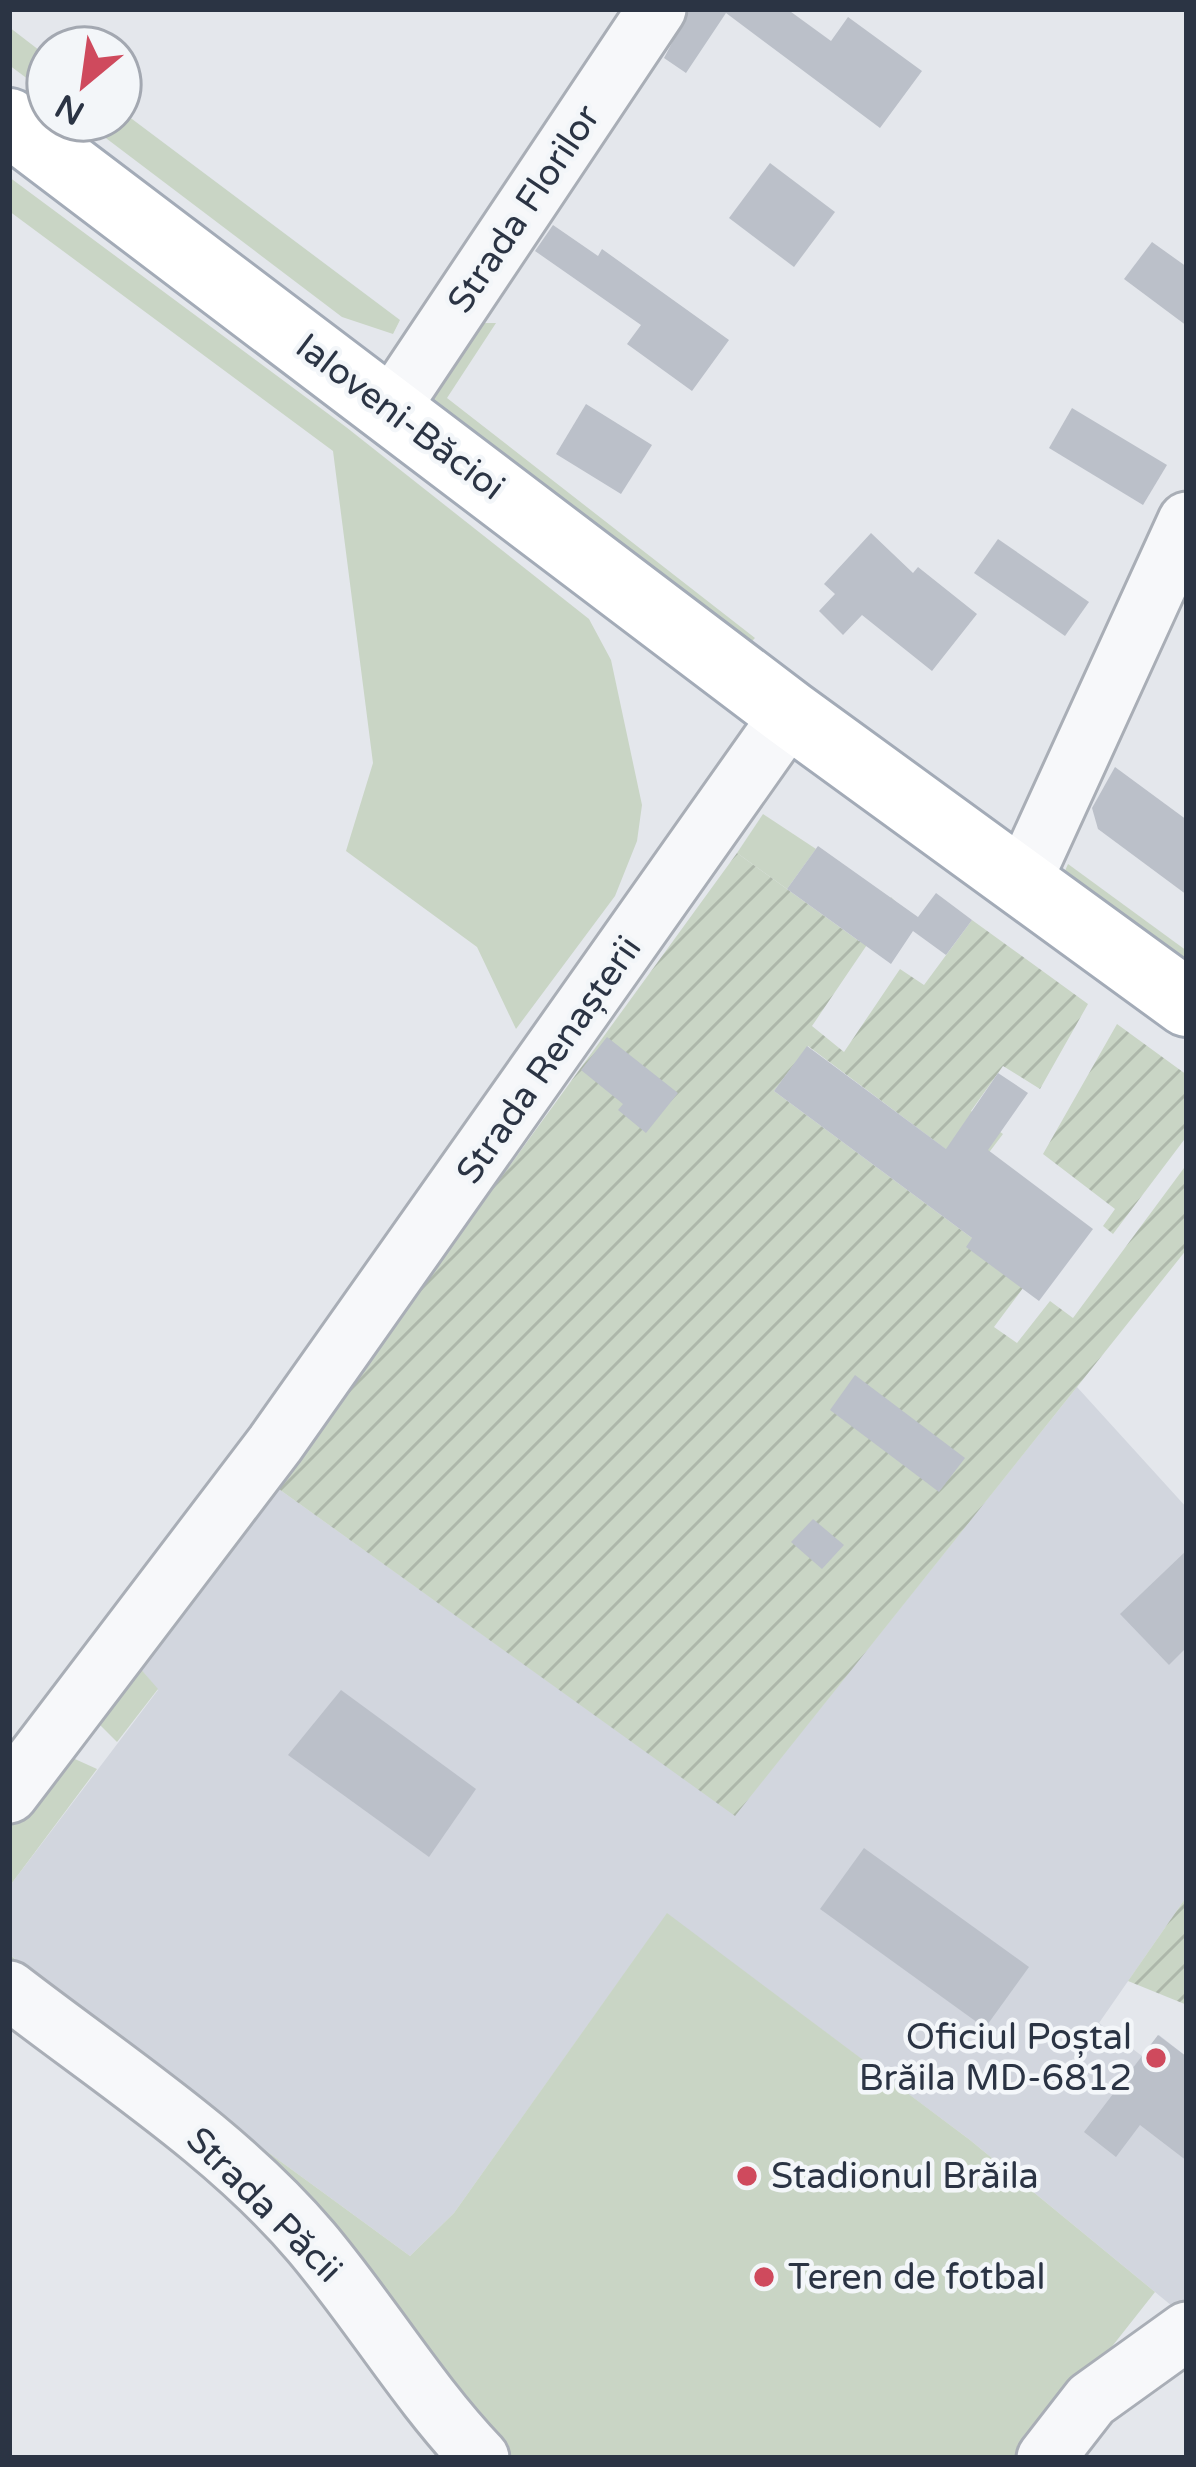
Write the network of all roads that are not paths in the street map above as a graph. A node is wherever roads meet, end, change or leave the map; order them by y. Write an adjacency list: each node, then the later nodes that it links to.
1 (657, 9): 3 (street, Strada Florilor)
2 (9, 122): 3 (main road, Ialoveni-Băcioi)
3 (390, 409): 5 (main road, Ialoveni-Băcioi)
4 (1187, 521): 6 (street)
5 (790, 714): 6 (main road); 8 (street, Strada Renașterii)
6 (1023, 880): 7 (main road)
7 (1187, 1003)
8 (9, 1794)
9 (9, 1990): 11 (street, Strada Păcii)
10 (1187, 2331): 12 (street)
11 (480, 2458)
12 (1046, 2458)

